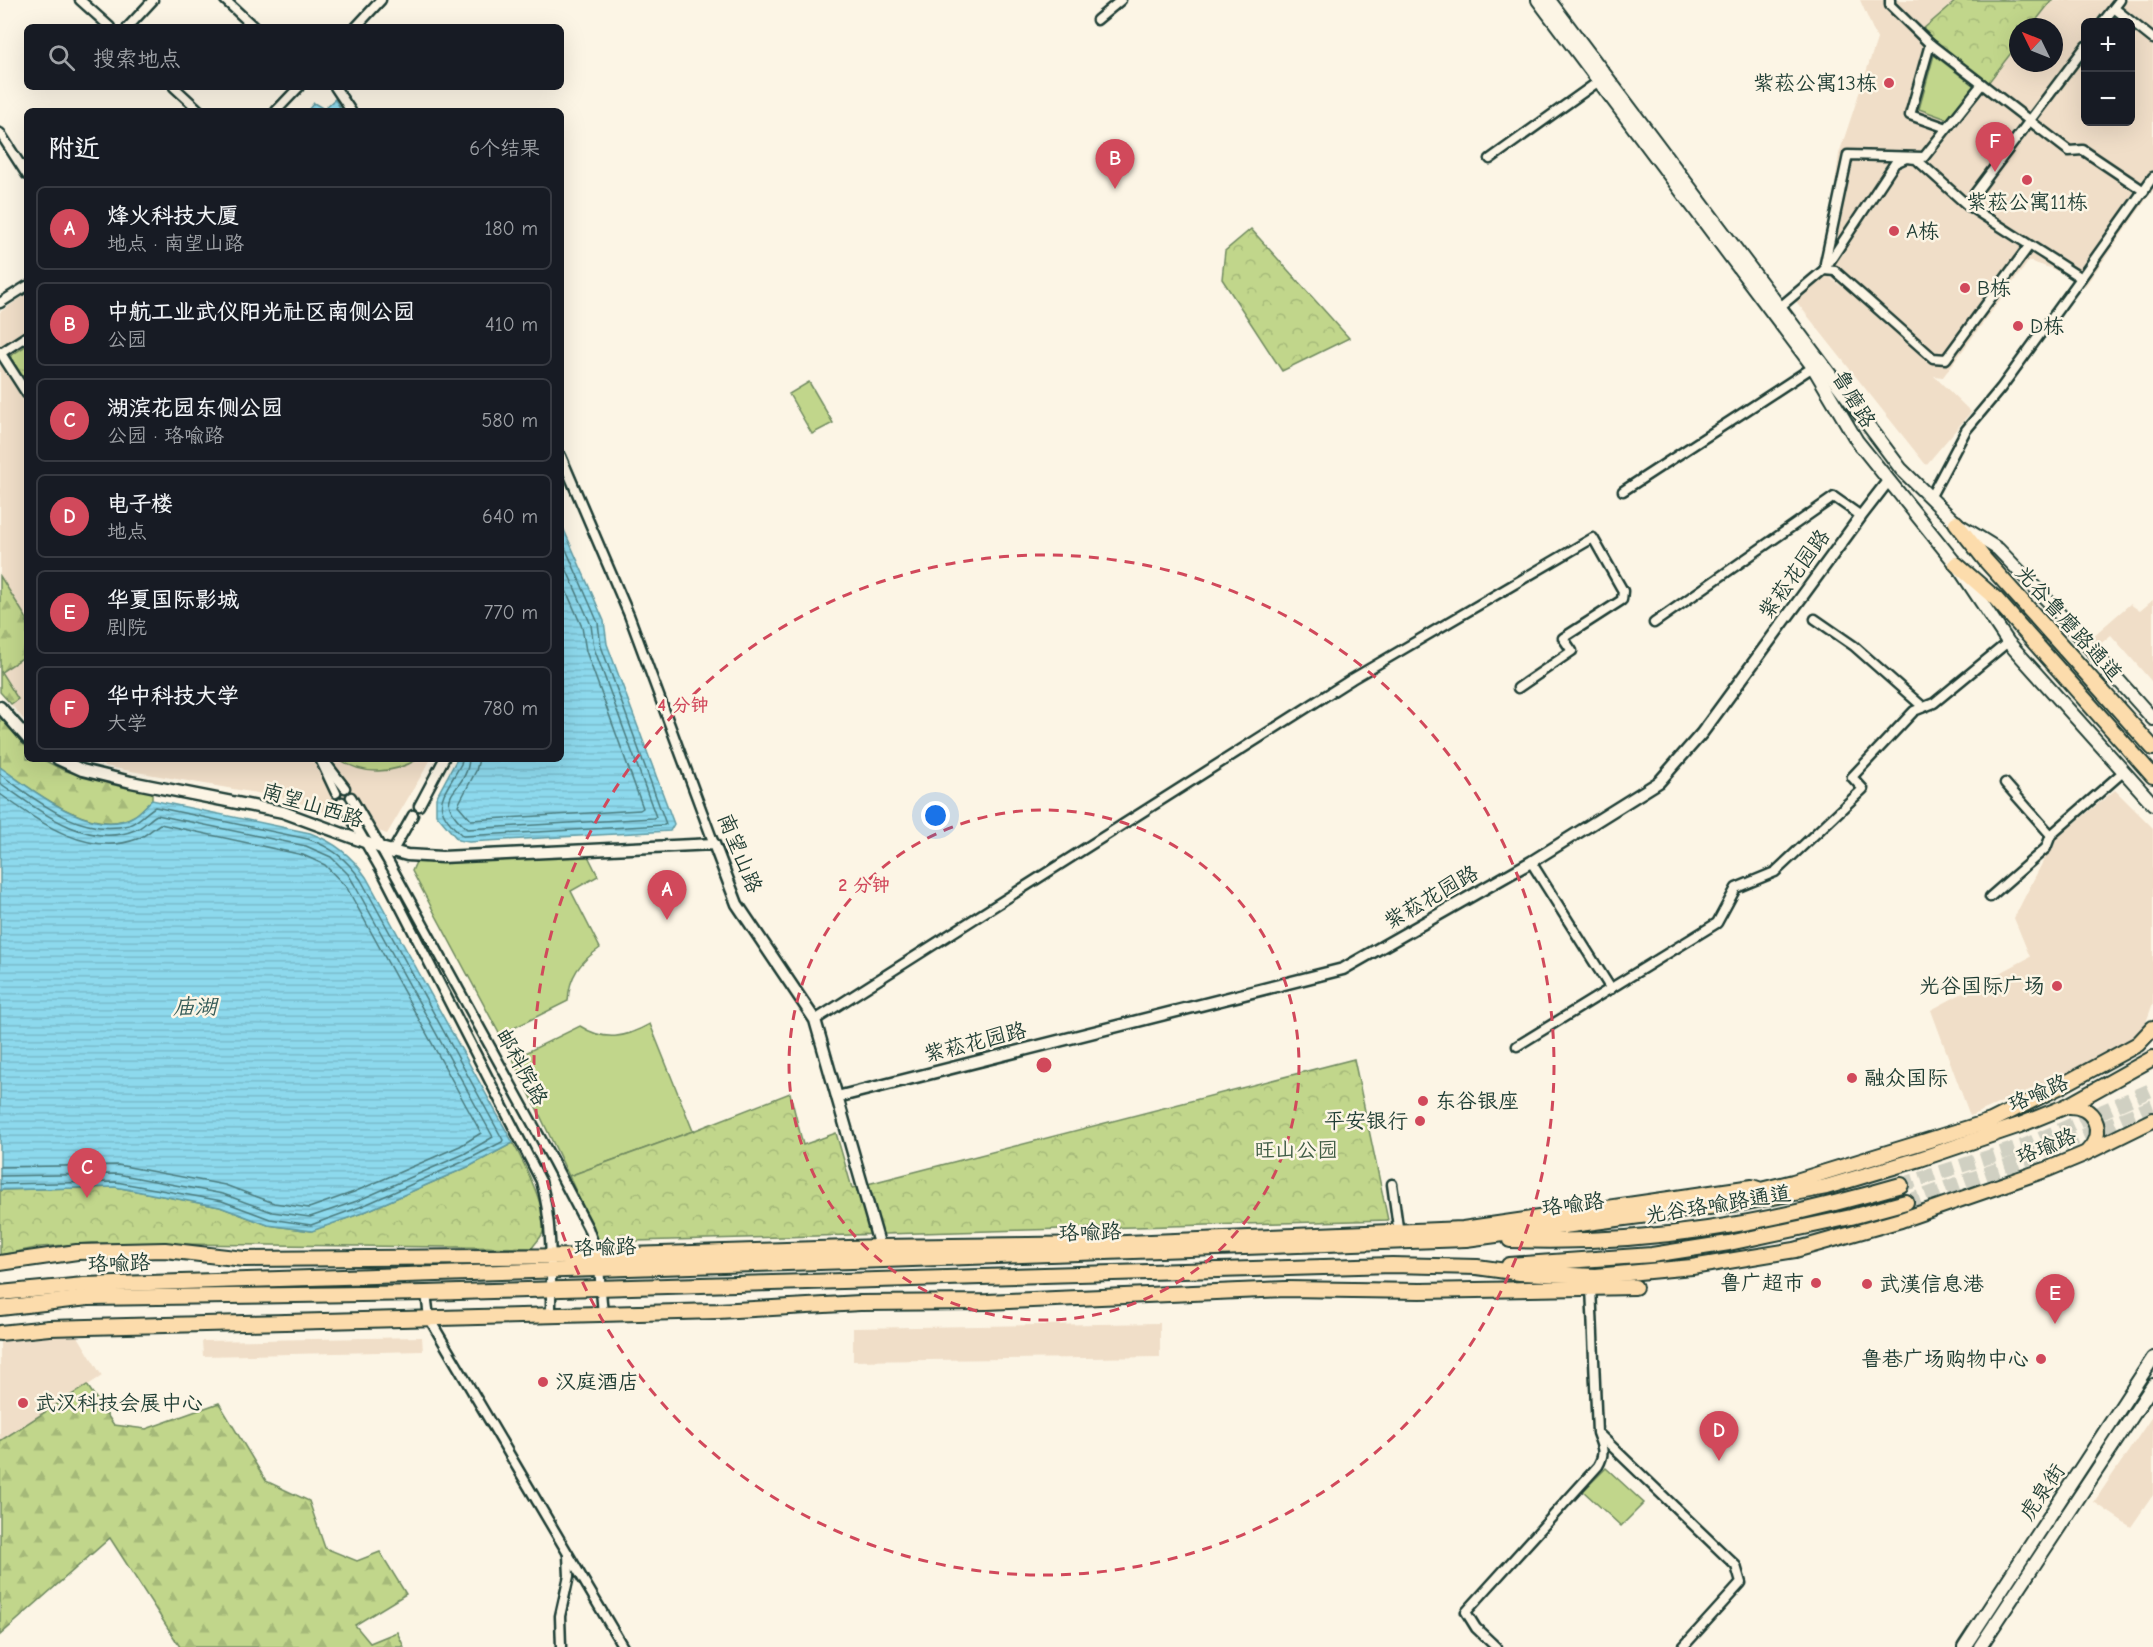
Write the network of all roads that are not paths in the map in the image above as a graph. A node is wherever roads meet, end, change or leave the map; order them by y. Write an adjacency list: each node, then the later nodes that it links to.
1 (80, 0): 13 (street)
2 (153, 0): 14 (street)
3 (225, 0): 15 (street)
4 (381, 0): 16 (street)
5 (1121, 0): 12 (street)
6 (1538, 0): 20 (main road, 鲁磨路)
7 (1549, 0): 41 (main road, 鲁磨路)
8 (1890, 0): 18 (street)
9 (2120, 0): 10 (street)
10 (2114, 8): 11 (street); 17 (street)
11 (2106, 18)
12 (1097, 20)
13 (107, 24)
14 (131, 24)
15 (251, 24)
16 (359, 24)
17 (2153, 39)
18 (1930, 44): 21 (street); 29 (street)
19 (2081, 51): 28 (street)
20 (1599, 81): 31 (street); 44 (main road, 鲁磨路)
21 (1982, 84): 28 (street); 29 (street)
22 (177, 90): 25 (street)
23 (296, 90): 26 (street)
24 (337, 90): 27 (street)
25 (197, 108)
26 (279, 108)
27 (349, 108)
28 (2029, 121): 34 (street); 35 (street)
29 (1947, 128): 37 (street)
30 (0, 133): 32 (street)
31 (1490, 159)
32 (24, 170)
33 (2153, 177): 34 (street)
34 (2144, 191): 38 (street)
35 (1973, 195)
36 (2029, 246): 37 (street); 37 (street); 38 (street)
37 (1824, 270): 41 (street)
38 (2081, 278): 49 (street)
39 (24, 288): 40 (street)
40 (0, 303)
41 (1780, 307): 49 (main road, 鲁磨路)
42 (24, 338): 43 (street)
43 (0, 352): 45 (street)
44 (1813, 368): 47 (main road, 鲁磨路); 48 (street)
45 (24, 389)
46 (564, 463): 78 (street, 南望山路)
47 (1888, 482): 50 (street, 紫菘花园路); 52 (main road, 鲁磨路)
48 (1623, 491)
49 (1930, 498): 51 (main road, 鲁磨路)
50 (1861, 516): 54 (street); 81 (street, 紫菘花园路)
51 (1956, 523): 59 (main road, 鲁磨路); 61 (main road, 光谷鲁磨路通道)
52 (1956, 564): 55 (main road, 鲁磨路); 67 (main road, 光谷鲁磨路通道)
53 (1815, 619): 58 (street)
54 (1654, 623)
55 (2008, 642): 58 (street); 66 (main road, 鲁磨路)
56 (1518, 688): 85 (street)
57 (0, 707): 60 (street)
58 (1923, 707): 84 (street)
59 (2153, 719)
60 (24, 735)
61 (2153, 748)
62 (65, 762): 77 (street, 南望山西路)
63 (322, 762): 70 (street)
64 (323, 762): 69 (street)
65 (442, 762): 74 (street)
66 (2123, 772): 73 (main road, 鲁磨路); 76 (street)
67 (2153, 776)
68 (2005, 783): 76 (street)
69 (345, 788)
70 (336, 794)
71 (351, 797): 79 (street)
72 (342, 802): 77 (street)
73 (2153, 804)
74 (419, 806)
75 (413, 815): 80 (street)
76 (2051, 835): 83 (street)
77 (365, 841): 79 (street, 南望山西路); 82 (street)
78 (714, 843): 80 (street, 南望山西路); 85 (street, 南望山路)
79 (381, 848): 80 (street, 南望山西路)
80 (390, 854): 82 (street); 100 (street, 邮科院路)
81 (1532, 862): 84 (street); 89 (street, 紫菘花园路)
82 (379, 866): 102 (street)
83 (1990, 897)
84 (1611, 989): 87 (street)
85 (815, 1020): 89 (street, 南望山路)
86 (2153, 1028): 97 (main road)
87 (1517, 1046)
88 (2153, 1058): 90 (main road, 珞喻路)
89 (837, 1097): 99 (street, 南望山路)
90 (2067, 1106): 92 (main road); 98 (main road, 珞喻路)
91 (2153, 1120): 92 (main road, 珞瑜路)
92 (2084, 1154): 96 (main road, 珞瑜路)
93 (1392, 1184): 97 (street)
94 (1901, 1185): 98 (main road, 光谷珞喻路通道)
95 (1906, 1202): 103 (main road, 光谷珞喻路通道)
96 (1951, 1203): 104 (main road, 珞喻路)
97 (1399, 1236): 98 (main road, 珞喻路); 99 (main road, 珞喻路)
98 (1466, 1239)
99 (882, 1254): 100 (main road, 珞喻路)
100 (598, 1262): 102 (main road, 珞喻路); 106 (street, 邮科院路)
101 (0, 1263): 102 (main road)
102 (551, 1263): 107 (street); 108 (main road, 珞喻路)
103 (1477, 1268): 104 (main road, 珞喻路); 106 (main road, 珞喻路)
104 (1591, 1282): 105 (main road); 111 (main road); 117 (street)
105 (1635, 1287)
106 (601, 1288): 107 (main road, 珞喻路); 111 (street, 邮科院路)
107 (551, 1289): 109 (main road, 珞喻路); 112 (street)
108 (0, 1293)
109 (426, 1293): 110 (main road, 珞喻路); 113 (street)
110 (0, 1308)
111 (603, 1314): 112 (main road)
112 (551, 1315): 113 (main road)
113 (429, 1318): 114 (main road); 118 (street)
114 (0, 1333)
115 (2153, 1358): 123 (main road, 虎泉街)
116 (2153, 1385): 124 (main road, 虎泉街)
117 (1597, 1433): 121 (street); 122 (street)
118 (568, 1554): 119 (street); 120 (street)
119 (561, 1647)
120 (623, 1647)
121 (1496, 1647)
122 (1683, 1647)
123 (1964, 1647)
124 (1980, 1647)

